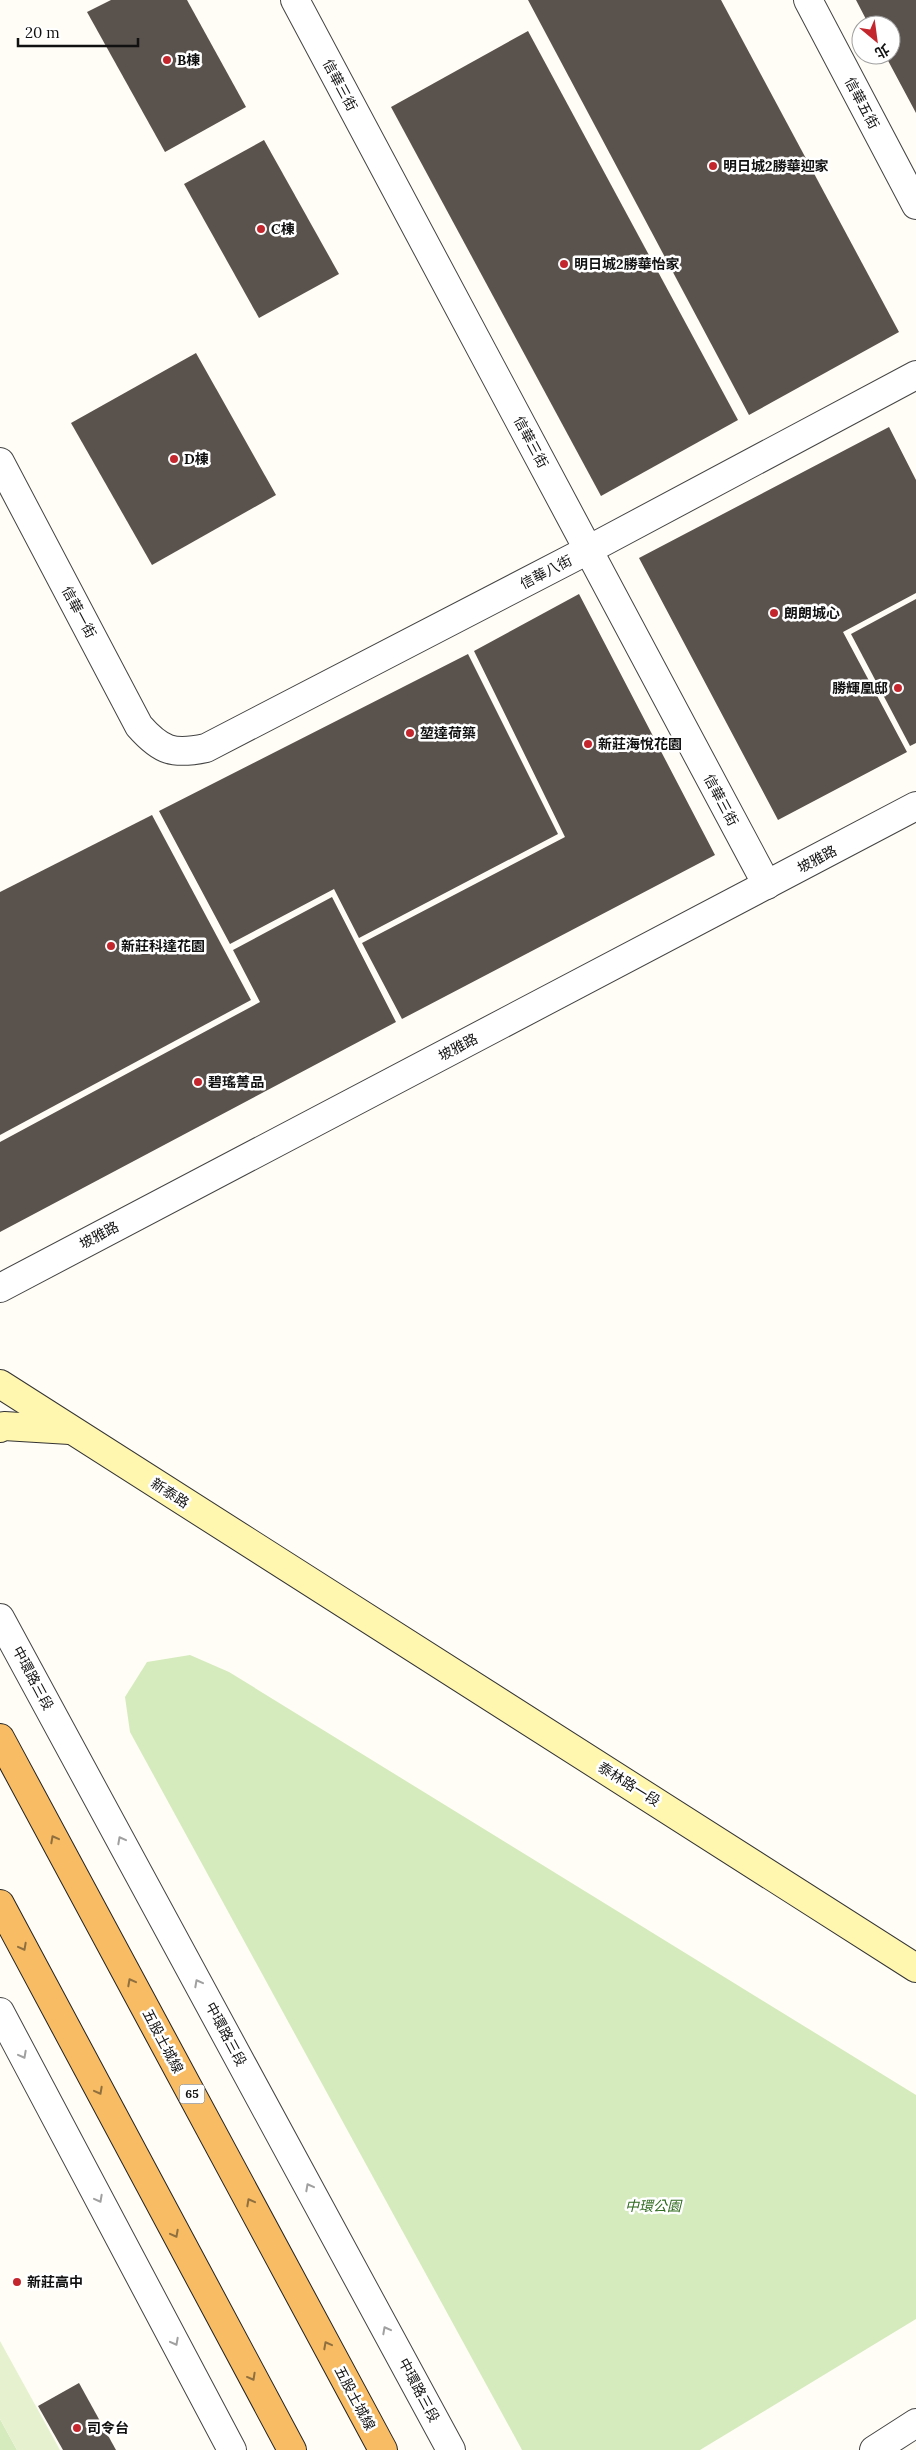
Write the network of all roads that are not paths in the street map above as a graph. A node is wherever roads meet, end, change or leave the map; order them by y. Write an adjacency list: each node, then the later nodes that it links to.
1 (295, 0): 6 (street, 信華三街)
2 (808, 0): 3 (street, 信華五街)
3 (916, 205)
4 (916, 375): 6 (street, 信華八街)
5 (0, 462): 7 (street, 信華一街)
6 (588, 550): 7 (street, 信華八街); 9 (street, 信華三街)
7 (170, 751)
8 (916, 806): 9 (street, 坡雅路)
9 (767, 885): 10 (street, 坡雅路)
10 (0, 1288)
11 (0, 1384): 13 (main road, 新泰路)
12 (0, 1428): 13 (main road)
13 (72, 1430): 14 (main road, 新泰路)
14 (340, 1602): 18 (main road, 泰林路一段)
15 (0, 1618): 24 (street, 中環路三段, one-way to 15)
16 (0, 1738): 23 (highway, 五股土城線 / 65, one-way to 16)
17 (0, 1904): 22 (highway, one-way to 22)
18 (916, 1968)
19 (0, 2012): 21 (street, one-way to 21)
20 (916, 2423): 25 (street)
21 (232, 2450)
22 (292, 2450)
23 (383, 2450)
24 (451, 2450)
25 (874, 2450)

